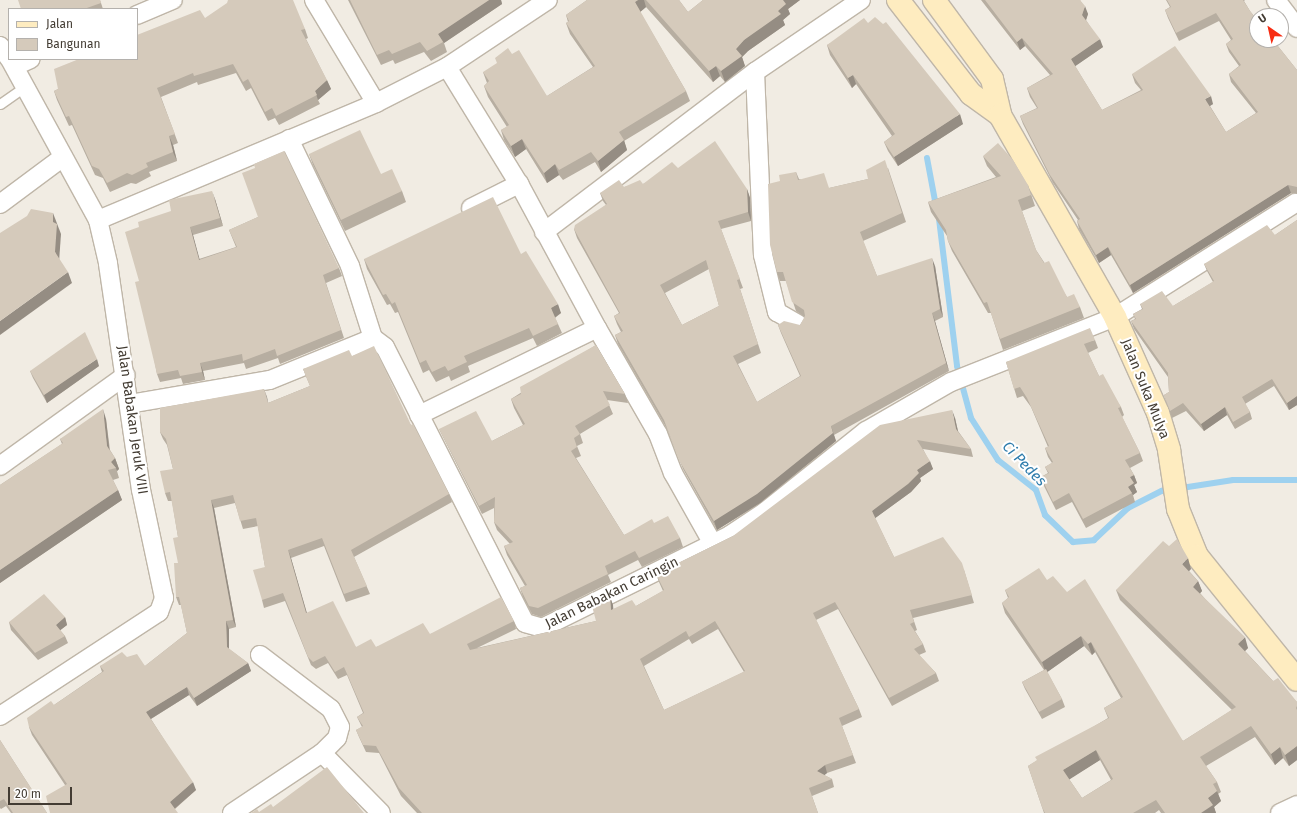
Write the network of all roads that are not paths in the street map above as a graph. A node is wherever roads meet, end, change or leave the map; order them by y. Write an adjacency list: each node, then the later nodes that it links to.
1 (173, 0): 8 (street)
2 (314, 0): 16 (street)
3 (548, 0): 13 (street)
4 (861, 0): 14 (street)
5 (898, 0): 18 (street, Jalan Suka Mulya)
6 (934, 0): 18 (street, Jalan Suka Mulya)
7 (1276, 0): 9 (street)
8 (138, 15)
9 (1297, 28)
10 (0, 46): 11 (street, Jalan Babakan Jeruk VIII)
11 (8, 53)
12 (16, 60): 15 (street, Jalan Babakan Jeruk VIII)
13 (447, 67): 16 (street); 21 (street)
14 (755, 72): 26 (street); 28 (street)
15 (26, 86): 17 (lane); 20 (street, Jalan Babakan Jeruk VIII)
16 (376, 103): 19 (street)
17 (0, 104)
18 (1000, 115): 27 (street, Jalan Suka Mulya)
19 (289, 140): 25 (street); 30 (street)
20 (62, 158): 23 (street); 25 (street, Jalan Babakan Jeruk VIII)
21 (518, 184): 24 (street); 26 (street)
22 (1297, 202): 27 (street, Jalan Babakan Caringin)
23 (0, 204)
24 (456, 215)
25 (98, 220): 31 (street, Jalan Babakan Jeruk VIII)
26 (544, 232): 29 (street)
27 (1115, 317): 35 (street, Jalan Babakan Caringin); 37 (street, Jalan Suka Mulya)
28 (798, 324)
29 (597, 328): 33 (street); 35 (street)
30 (373, 338): 32 (street); 33 (street, Jalan Babakan Caringin)
31 (126, 375): 32 (street, Jalan Babakan Jeruk VIII); 34 (street)
32 (129, 404): 38 (street, Jalan Babakan Jeruk VIII)
33 (419, 415): 35 (street, Jalan Babakan Caringin)
34 (0, 466)
35 (714, 544)
36 (260, 655): 39 (street)
37 (1297, 680)
38 (0, 716)
39 (322, 753): 41 (street); 42 (street)
40 (1297, 805): 43 (street)
41 (232, 813)
42 (381, 813)
43 (1280, 813)

